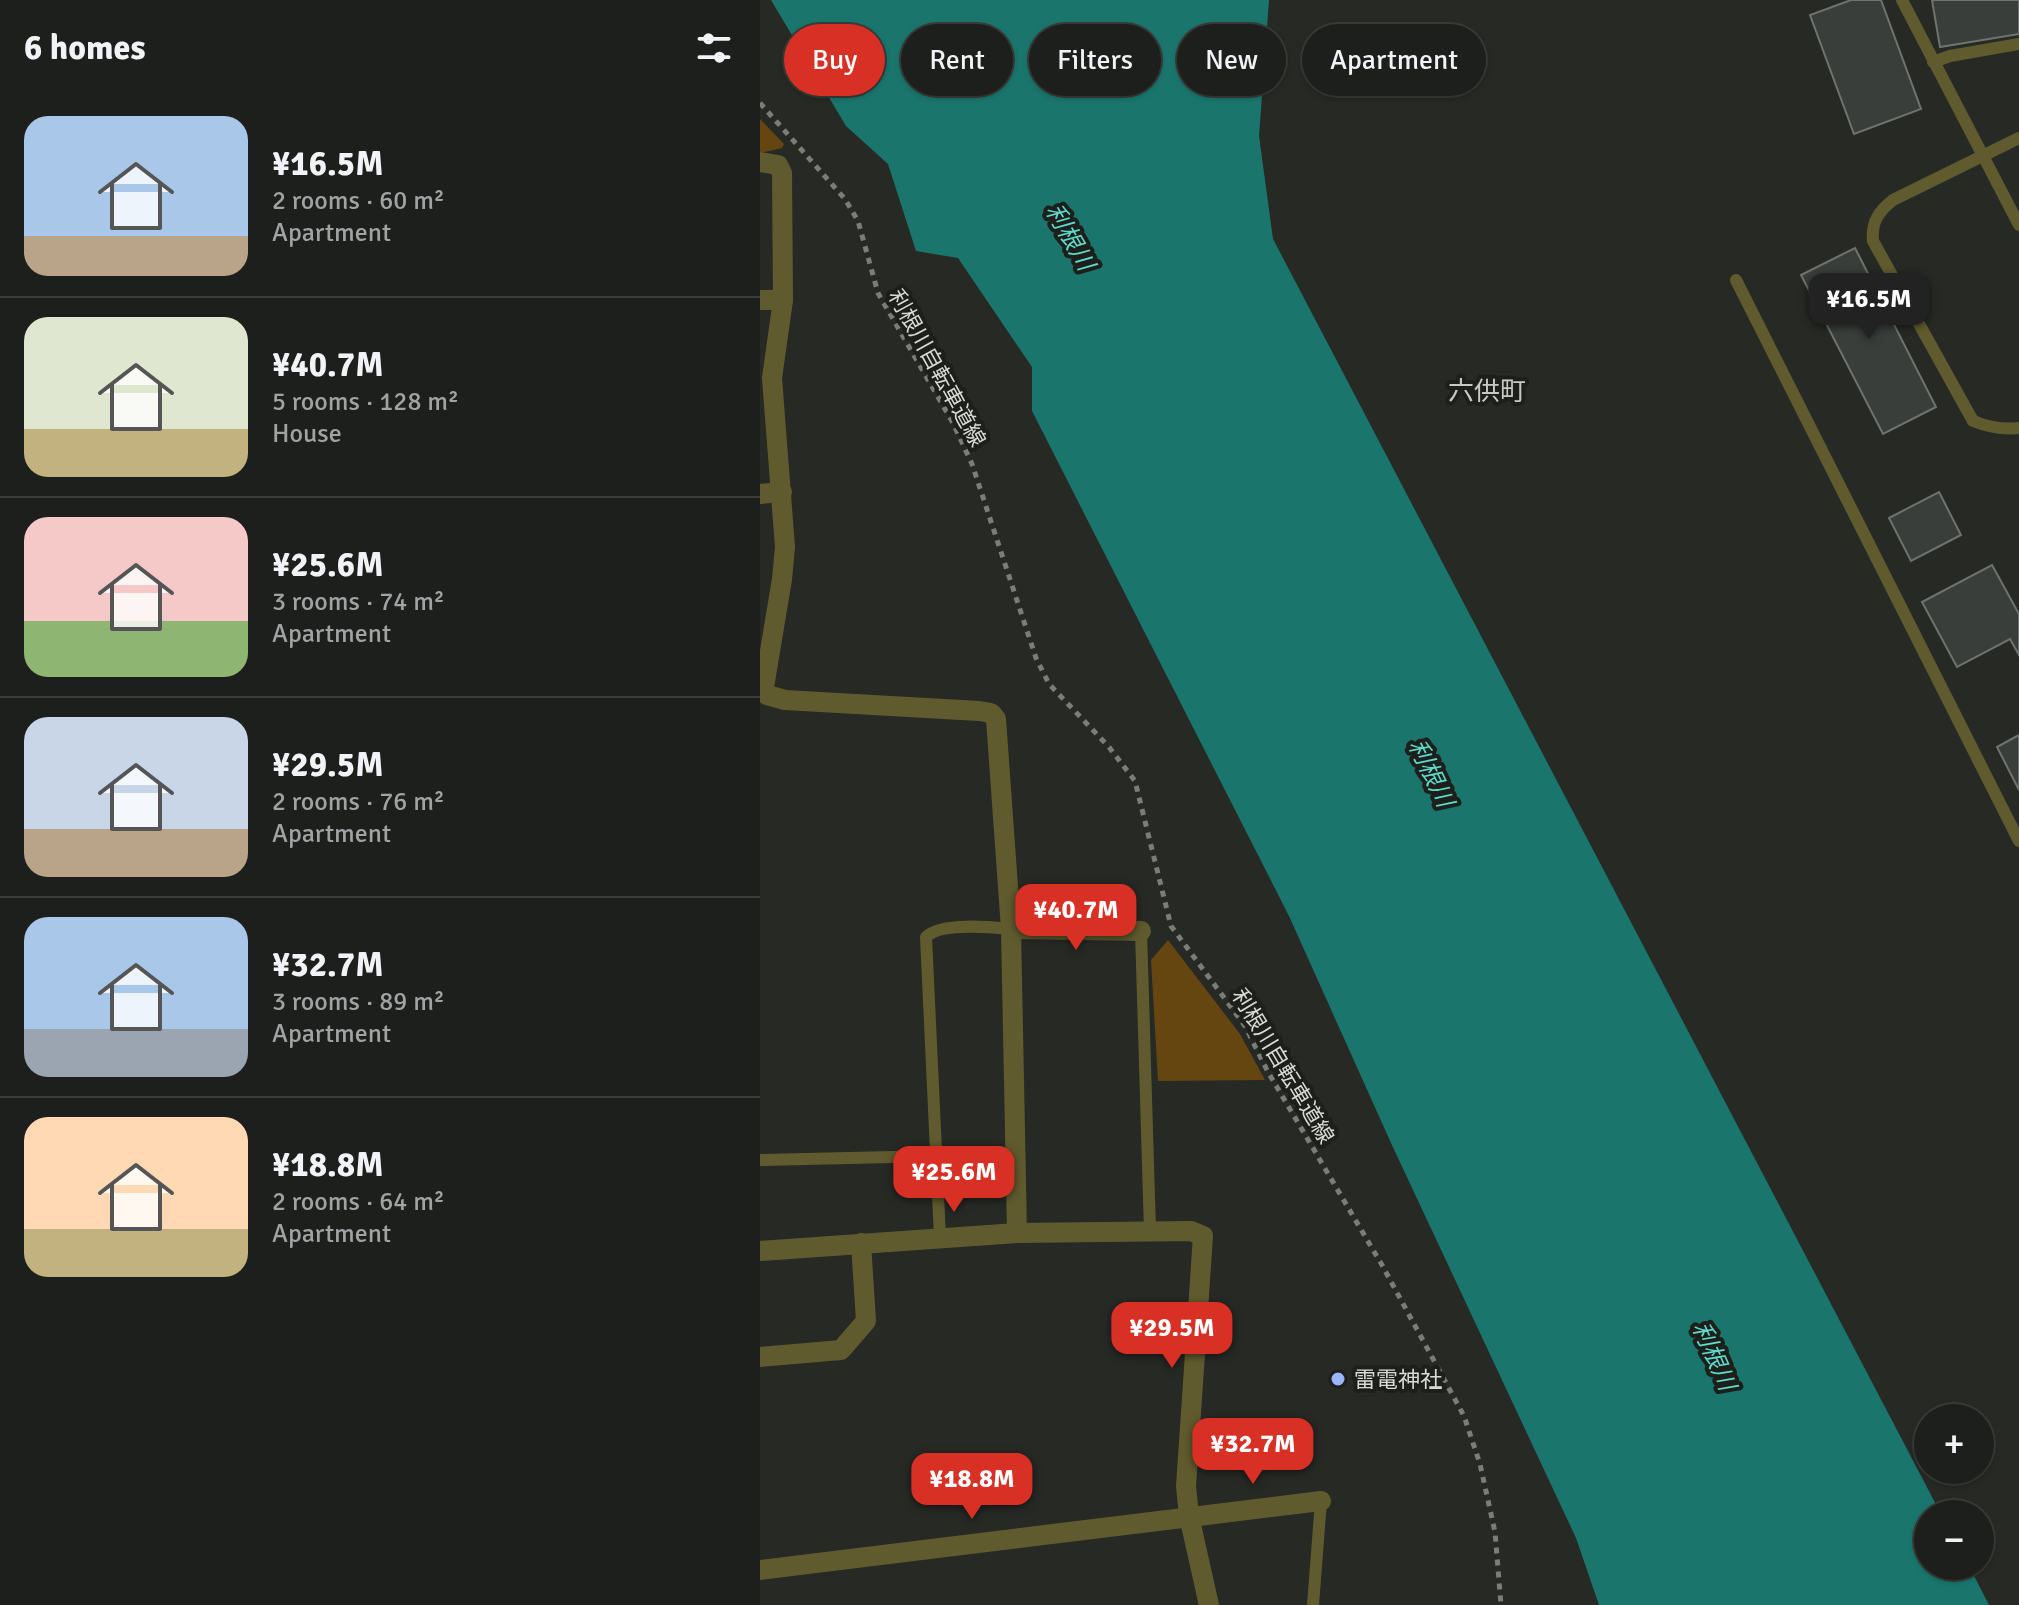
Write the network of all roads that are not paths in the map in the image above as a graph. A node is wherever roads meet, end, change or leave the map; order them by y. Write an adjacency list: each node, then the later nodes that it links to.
1 (1902, 0): 3 (lane)
2 (2019, 44): 3 (lane)
3 (1933, 62): 5 (lane)
4 (2019, 138): 5 (lane)
5 (1983, 156): 7 (lane); 11 (lane)
6 (760, 162): 10 (street)
7 (2019, 225)
8 (1736, 280): 15 (lane)
9 (760, 300): 10 (street)
10 (783, 300): 12 (street)
11 (2019, 428)
12 (782, 492): 13 (street); 14 (street)
13 (760, 494)
14 (764, 698): 16 (street)
15 (2019, 841)
16 (1011, 929): 17 (street); 18 (lane); 21 (street)
17 (1141, 931): 20 (lane)
18 (936, 1156): 19 (lane); 22 (lane)
19 (760, 1160)
20 (1150, 1231): 21 (street); 27 (street)
21 (1017, 1233): 22 (street)
22 (940, 1237): 23 (street)
23 (861, 1243): 24 (street); 25 (street)
24 (760, 1251)
25 (760, 1357)
26 (1321, 1501): 27 (street); 30 (lane)
27 (1189, 1516): 28 (street); 29 (street)
28 (760, 1570)
29 (1209, 1605)
30 (1313, 1605)

